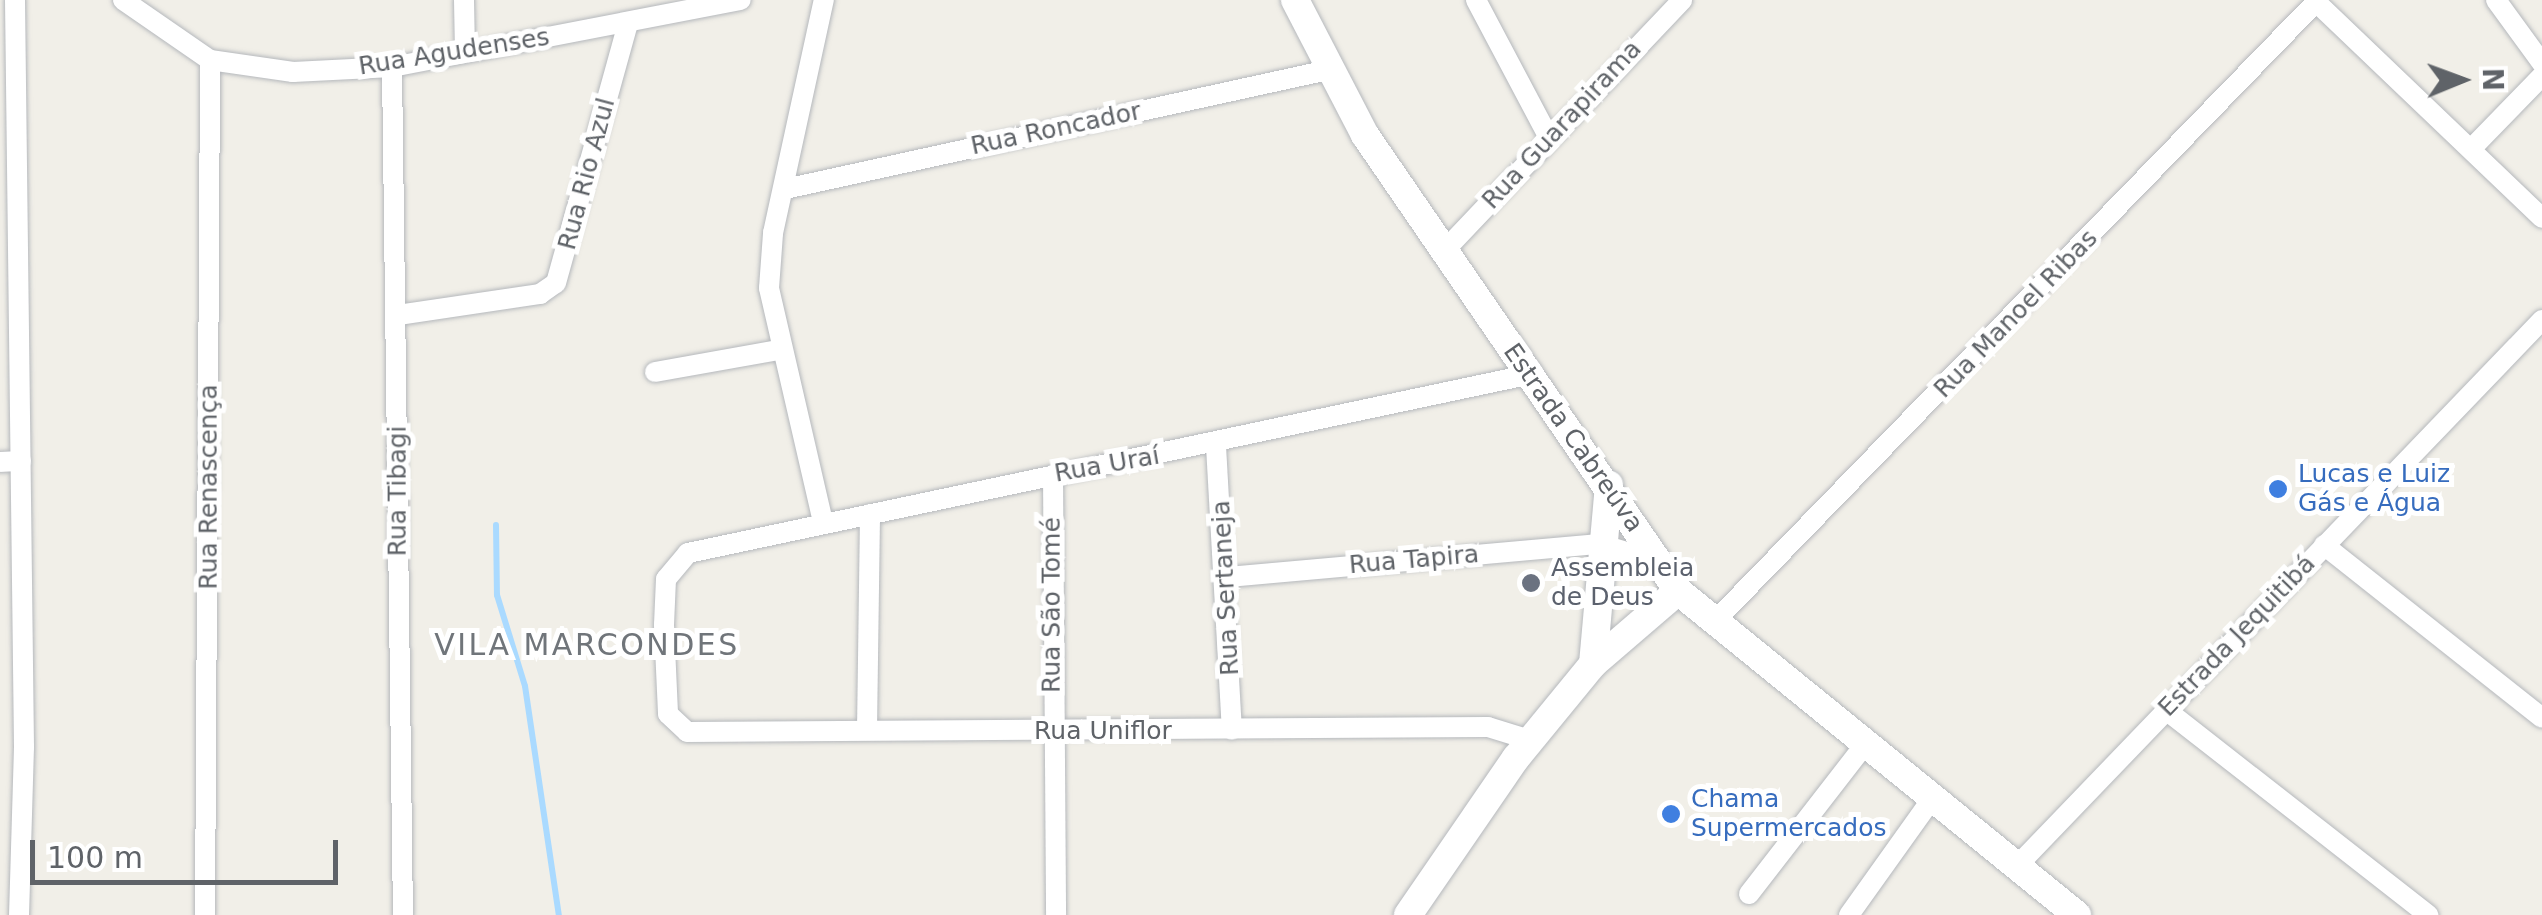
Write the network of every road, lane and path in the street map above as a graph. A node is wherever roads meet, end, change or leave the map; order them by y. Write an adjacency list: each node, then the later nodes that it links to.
1 (15, 0): 29 (street)
2 (123, 0): 13 (street, Rua Agudenses)
3 (464, 0): 12 (street)
4 (741, 0): 11 (street, Rua Agudenses)
5 (824, 0): 20 (street)
6 (1295, 0): 16 (main road, Estrada Cabreúva)
7 (1476, 0): 18 (street)
8 (1682, 0): 18 (street, Rua Guarapirama)
9 (2496, 0): 14 (street)
10 (2315, 1): 19 (street); 39 (street, Rua Manoel Ribas)
11 (628, 23): 12 (street, Rua Agudenses); 23 (street, Rua Rio Azul)
12 (465, 51): 15 (street, Rua Agudenses)
13 (210, 60): 15 (street, Rua Agudenses); 53 (street, Rua Renascença)
14 (2542, 63)
15 (392, 66): 23 (street, Rua Tibagi)
16 (1328, 70): 20 (street, Rua Roncador); 22 (main road, Estrada Cabreúva)
17 (2542, 76): 19 (street)
18 (1549, 138): 22 (street, Rua Guarapirama)
19 (2472, 148): 21 (street)
20 (784, 189): 25 (street)
21 (2542, 218)
22 (1444, 251): 27 (main road, Estrada Cabreúva)
23 (398, 315): 54 (street, Rua Tibagi)
24 (2542, 320): 35 (street, Estrada Jequitibá)
25 (779, 350): 26 (street); 33 (street)
26 (655, 372)
27 (1526, 376): 28 (street, Rua Uraí); 31 (main road, Estrada Cabreúva)
28 (1216, 446): 30 (street, Rua Uraí); 37 (street, Rua Sertaneja)
29 (10, 461): 52 (street)
30 (1053, 475): 32 (street, Rua Uraí); 46 (street, Rua São Tomé)
31 (1609, 485): 34 (main road); 36 (main road, Estrada Cabreúva)
32 (870, 514): 33 (street, Rua Uraí); 44 (street)
33 (823, 522): 43 (street, Rua Uraí)
34 (1600, 544): 36 (street); 37 (street, Rua Tapira); 40 (main road)
35 (2324, 545): 41 (street, Estrada Jequitibá); 42 (street)
36 (1660, 562): 38 (main road, Estrada Cabreúva)
37 (1228, 577): 45 (street, Rua Sertaneja)
38 (1678, 591): 39 (main road, Estrada Cabreúva); 40 (main road)
39 (1713, 623): 48 (main road, Estrada Cabreúva)
40 (1593, 664): 47 (main road)
41 (2166, 710): 50 (street, Estrada Jequitibá); 59 (street)
42 (2542, 718)
43 (676, 726): 44 (street, Rua Uniflor)
44 (867, 730): 46 (street, Rua Uniflor)
45 (1232, 730): 46 (street, Rua Uniflor); 47 (street, Rua Uniflor)
46 (1052, 732): 55 (street, Rua São Tomé)
47 (1530, 740): 56 (main road)
48 (1864, 746): 49 (main road, Estrada Cabreúva); 51 (street)
49 (1931, 800): 50 (main road, Estrada Cabreúva); 57 (street)
50 (2016, 867): 58 (main road, Estrada Cabreúva)
51 (1749, 894)
52 (18, 915)
53 (205, 915)
54 (403, 915)
55 (1056, 915)
56 (1408, 915)
57 (1849, 915)
58 (2077, 915)
59 (2428, 915)

